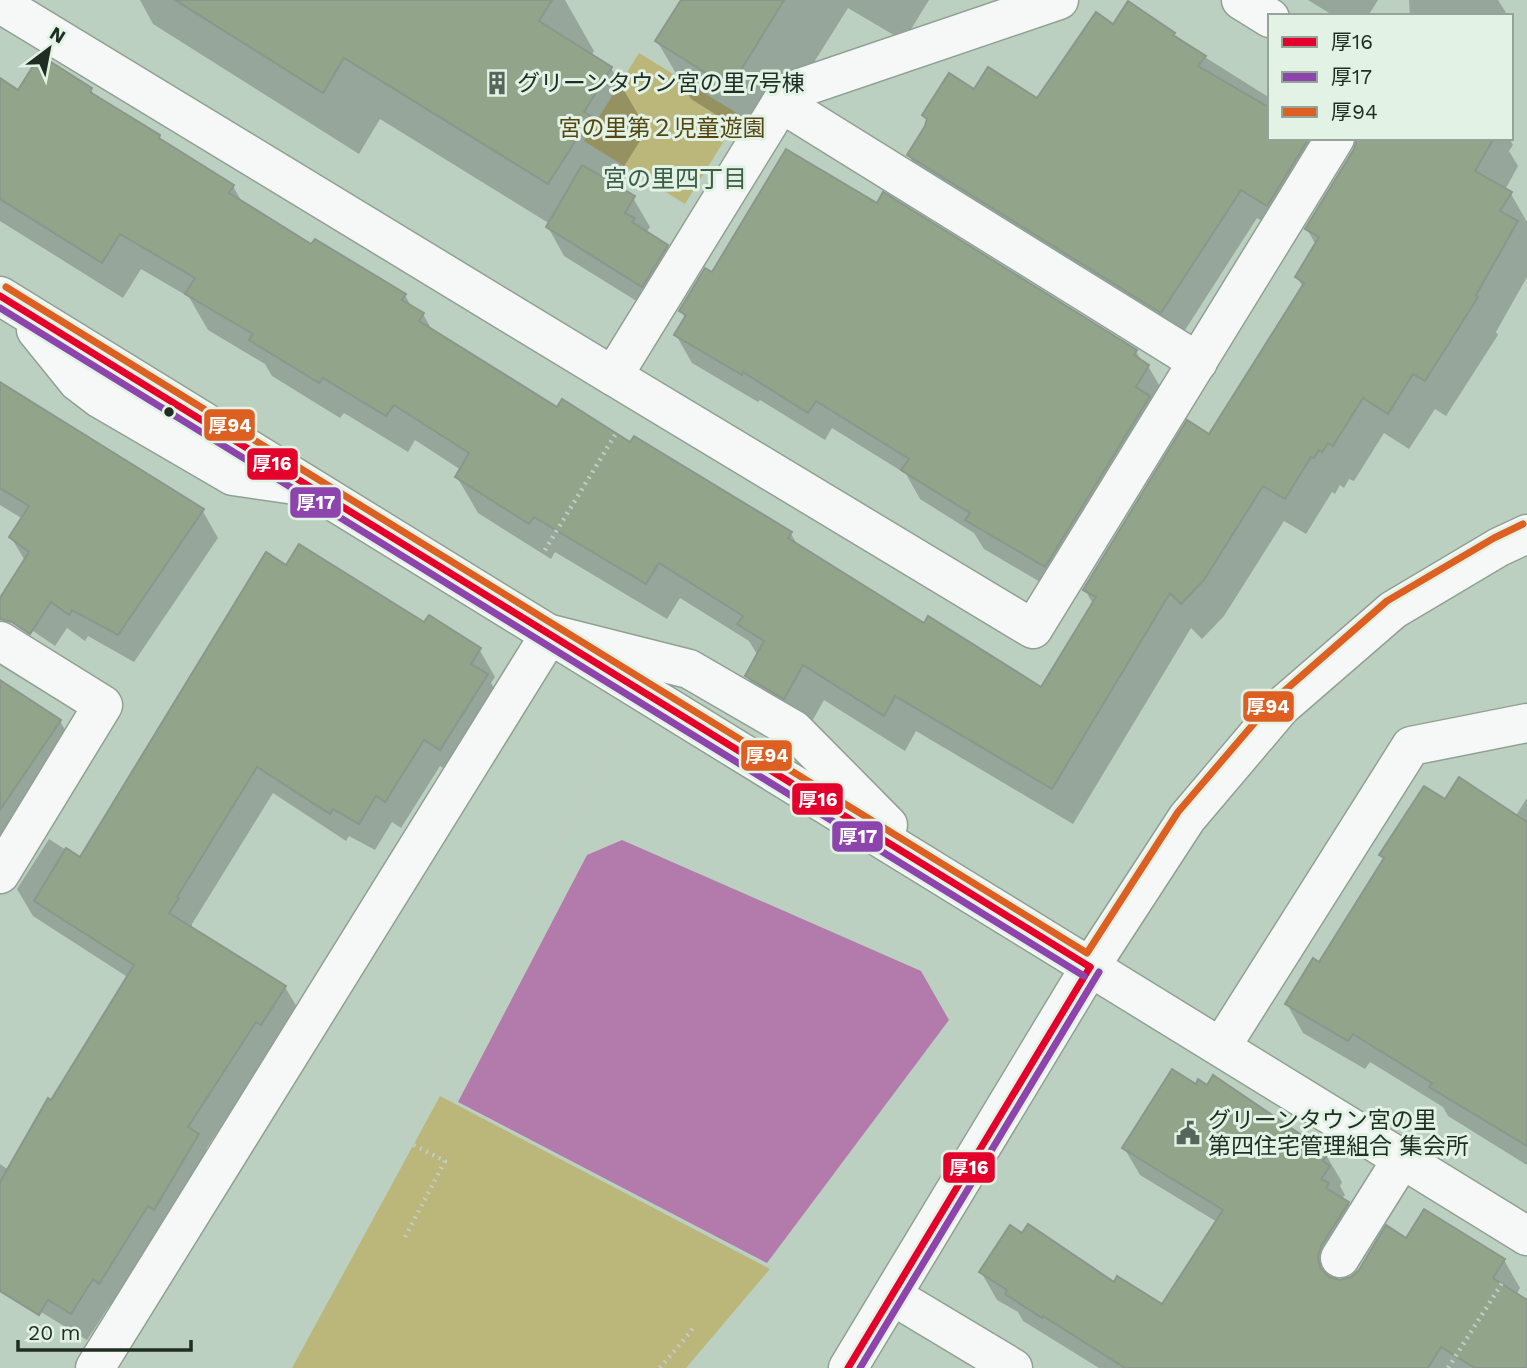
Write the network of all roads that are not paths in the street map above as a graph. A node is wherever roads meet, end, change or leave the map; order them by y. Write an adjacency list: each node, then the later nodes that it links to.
1 (1059, 0): 5 (street)
2 (1241, 0): 4 (street)
3 (1, 3): 9 (street)
4 (1268, 17)
5 (781, 103): 8 (street); 9 (street)
6 (1334, 140): 8 (street)
7 (9, 301): 11 (street)
8 (1198, 362): 9 (street)
9 (626, 385)
10 (1527, 534): 15 (street)
11 (550, 634): 15 (street); 21 (street)
12 (0, 640): 14 (street)
13 (1527, 723): 16 (street)
14 (0, 874)
15 (1090, 967): 16 (street); 20 (street)
16 (1221, 1047): 17 (street)
17 (1402, 1159): 18 (street); 19 (street)
18 (1527, 1236)
19 (1340, 1258)
20 (893, 1296): 22 (street); 23 (street)
21 (95, 1368)
22 (848, 1368)
23 (1013, 1368)

